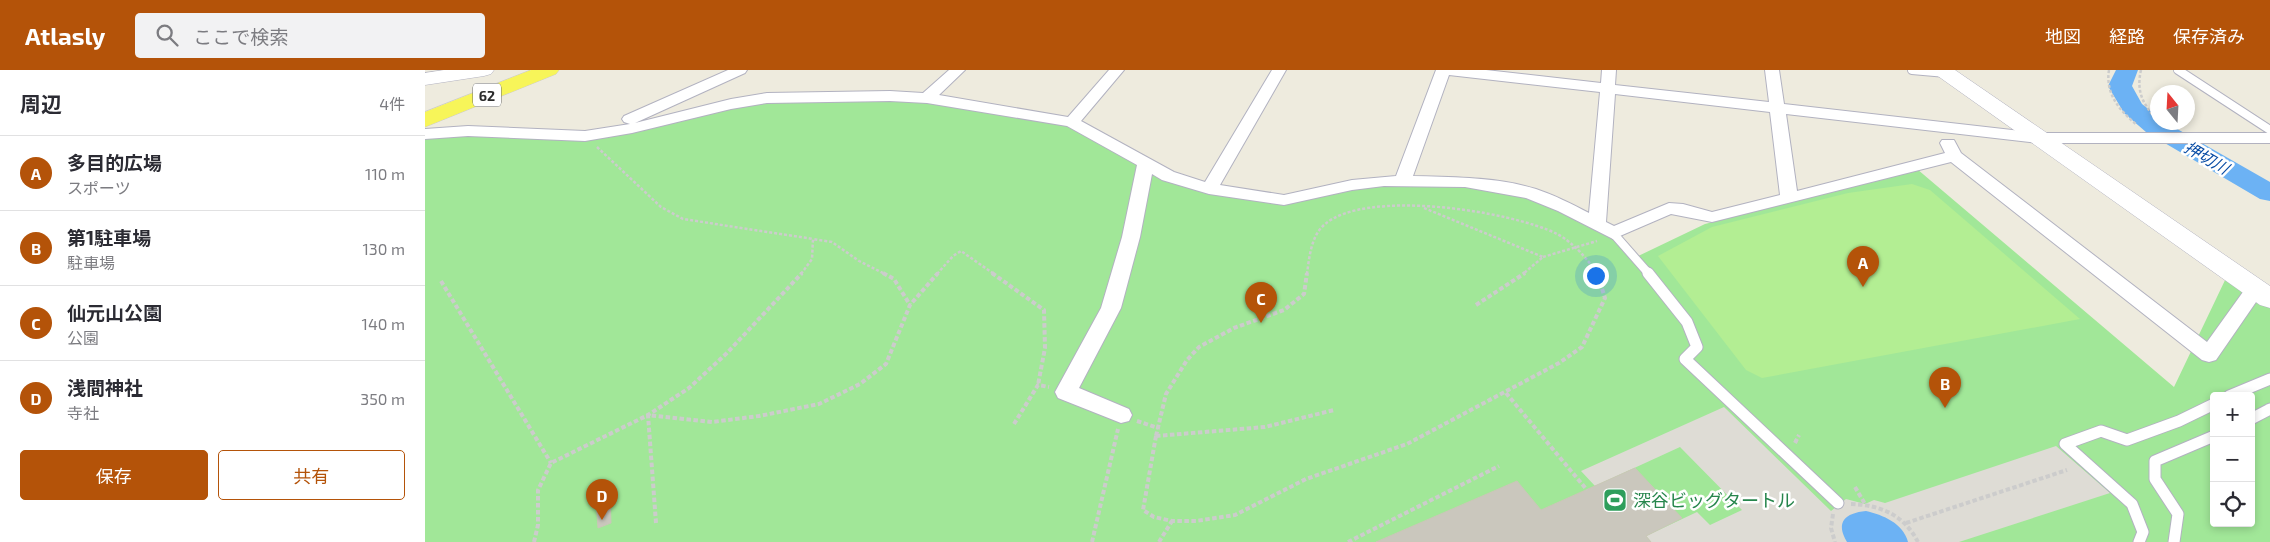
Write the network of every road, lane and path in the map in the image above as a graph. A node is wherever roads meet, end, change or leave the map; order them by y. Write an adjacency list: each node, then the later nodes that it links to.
1 (484, 70): 16 (street)
2 (549, 70): 21 (main road, 62)
3 (740, 70): 26 (street)
4 (958, 70): 18 (street)
5 (1117, 70): 22 (street)
6 (1279, 70): 33 (street)
7 (1443, 70): 32 (street)
8 (1447, 70): 17 (street)
9 (1609, 70): 17 (street)
10 (1772, 70): 19 (street)
11 (1912, 70): 15 (lane)
12 (2109, 70): 27 (path)
13 (2141, 70): 20 (path)
14 (2178, 70): 24 (lane)
15 (1945, 72): 28 (street)
16 (425, 79)
17 (1608, 89): 19 (street); 36 (street)
18 (927, 98): 22 (street); 26 (street)
19 (1777, 108): 23 (street); 34 (street)
20 (2150, 112)
21 (425, 120)
22 (1072, 122): 31 (street)
23 (1941, 127): 28 (street); 30 (street)
24 (2270, 130)
25 (425, 134): 26 (street)
26 (591, 135): 38 (path)
27 (2154, 137): 28 (street); 29 (street)
28 (2039, 138): 42 (street)
29 (2270, 138)
30 (1953, 156): 34 (street); 42 (street)
31 (1146, 163): 33 (street); 47 (street)
32 (1401, 182): 33 (street); 36 (street)
33 (1209, 189)
34 (1789, 198): 37 (street)
35 (1421, 207): 39 (path); 40 (path); 57 (path)
36 (1597, 224): 37 (street)
37 (1614, 234): 39 (path); 65 (lane)
38 (813, 239): 43 (path); 53 (path)
39 (1574, 248): 40 (path); 49 (path)
40 (1543, 258): 44 (path)
41 (441, 280): 59 (path)
42 (2263, 294)
43 (911, 305): 46 (path); 53 (path)
44 (1476, 305)
45 (2270, 379): 48 (lane)
46 (1038, 384): 47 (path); 56 (path)
47 (1065, 392): 54 (street)
48 (2239, 392)
49 (1506, 393): 63 (path); 66 (path)
50 (2210, 406): 75 (lane)
51 (2270, 409): 55 (lane)
52 (1334, 410): 57 (path)
53 (648, 415): 59 (path); 67 (path)
54 (1121, 416): 70 (path)
55 (2255, 417)
56 (1014, 424)
57 (1156, 436): 66 (path)
58 (2212, 437): 76 (lane)
59 (551, 463): 69 (path)
60 (1499, 466): 72 (path)
61 (2067, 470): 68 (path)
62 (1855, 487): 64 (path)
63 (1587, 490)
64 (1865, 504): 65 (path); 68 (path)
65 (1840, 507): 73 (path)
66 (1172, 520): 71 (path)
67 (657, 523)
68 (1906, 523): 74 (path)
69 (534, 542)
70 (1092, 542)
71 (1159, 542)
72 (1347, 542)
73 (1835, 542)
74 (1918, 542)
75 (2139, 542)
76 (2174, 542)

